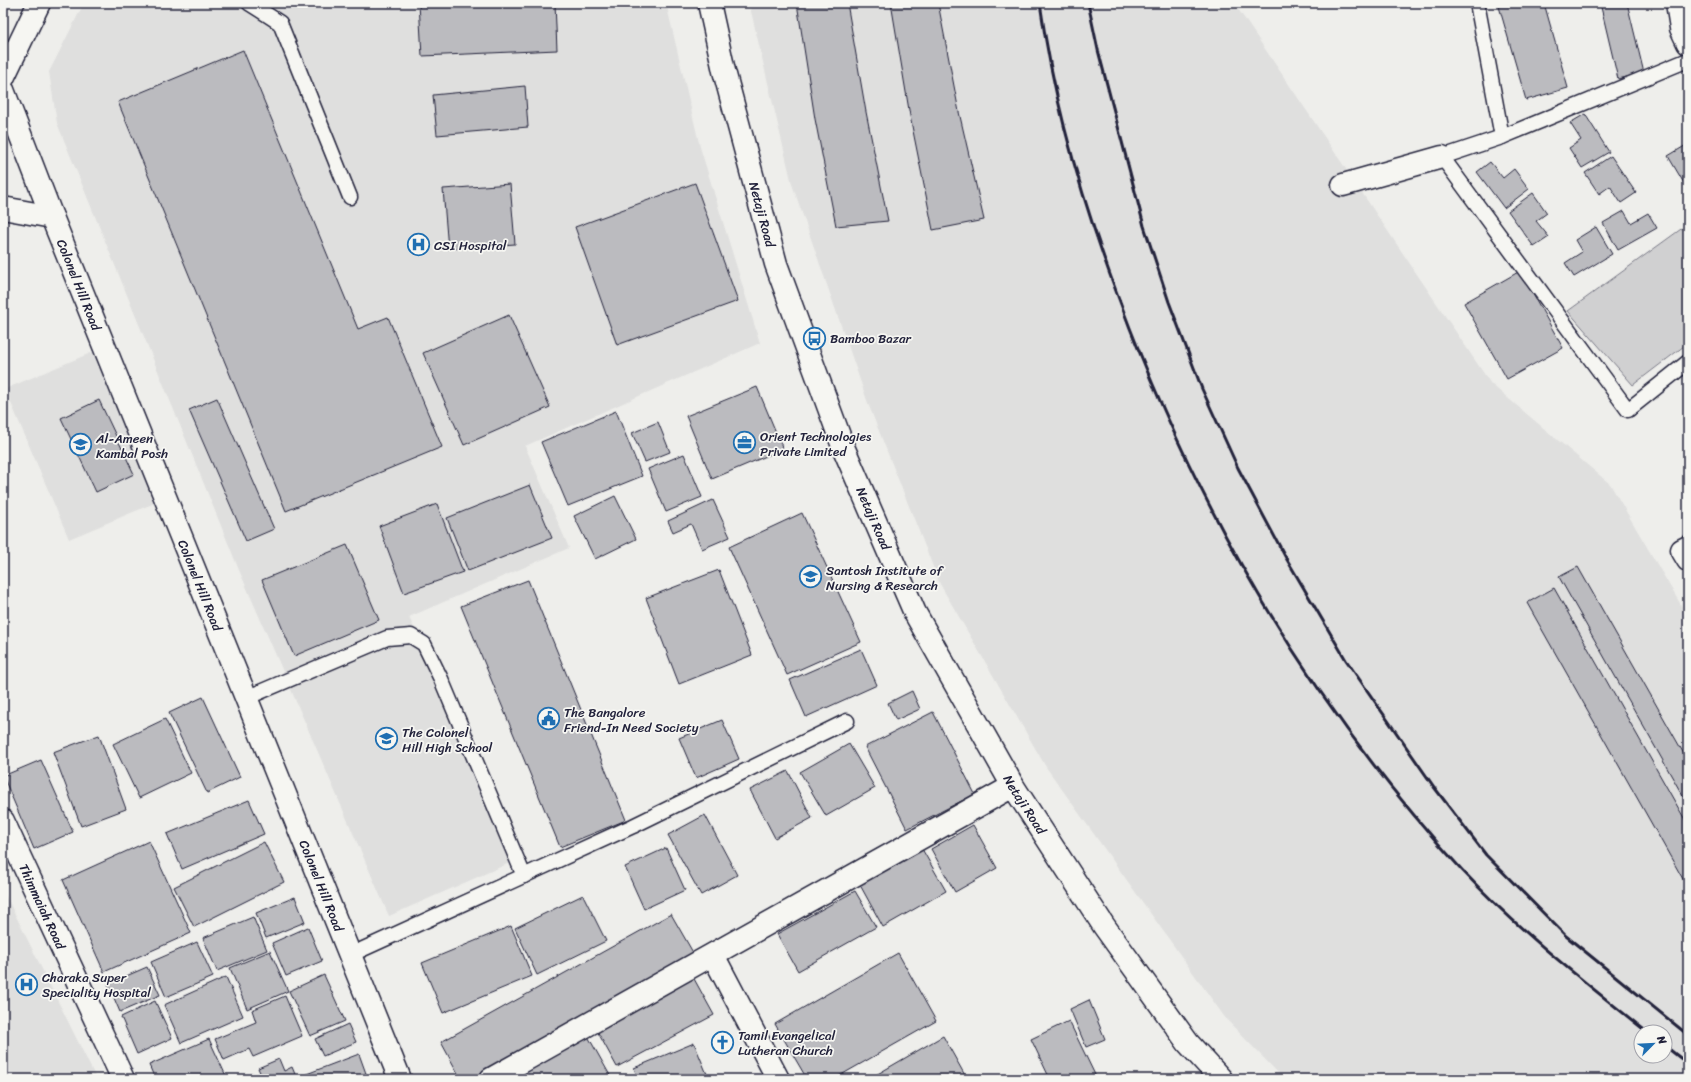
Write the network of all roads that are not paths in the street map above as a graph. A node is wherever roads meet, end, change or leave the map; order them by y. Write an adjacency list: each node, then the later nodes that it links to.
1 (39, 3): 8 (street)
2 (250, 3): 13 (lane)
3 (709, 3): 21 (street, Netaji Road)
4 (1476, 3): 10 (lane)
5 (1677, 3): 6 (street)
6 (1688, 43)
7 (1688, 60): 10 (lane)
8 (3, 78)
9 (3, 90): 15 (street, Colonel Hill Road)
10 (1502, 137): 11 (lane)
11 (1442, 157): 12 (street); 16 (lane)
12 (1343, 185)
13 (350, 197)
14 (3, 208): 15 (street)
15 (52, 217): 19 (street, Colonel Hill Road)
16 (1688, 362)
17 (1688, 547): 18 (street)
18 (1688, 560)
19 (246, 698): 23 (lane); 24 (street, Colonel Hill Road)
20 (847, 720): 23 (lane)
21 (1013, 786): 25 (street); 30 (street, Netaji Road)
22 (3, 821): 26 (street, Thimmaiah Road)
23 (524, 876): 24 (lane)
24 (350, 955): 27 (street, Colonel Hill Road)
25 (713, 955): 28 (street); 29 (street)
26 (123, 1079)
27 (400, 1079)
28 (491, 1079)
29 (778, 1079)
30 (1221, 1079)

